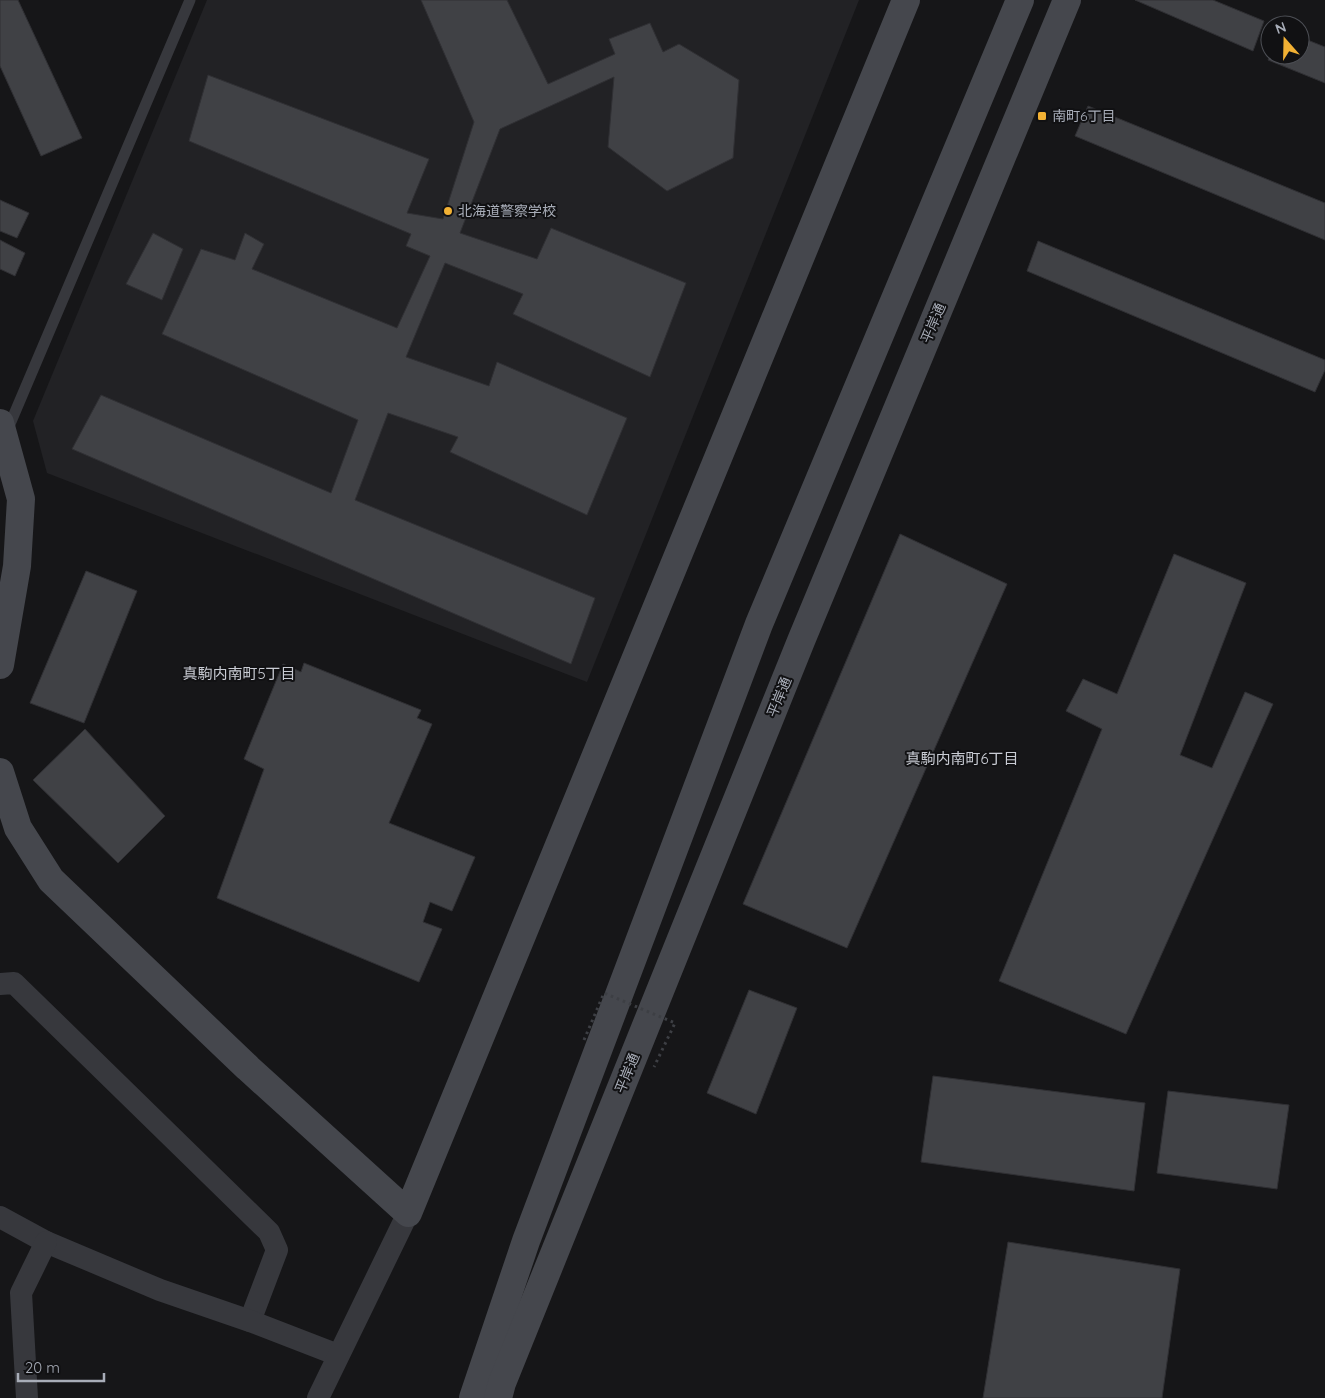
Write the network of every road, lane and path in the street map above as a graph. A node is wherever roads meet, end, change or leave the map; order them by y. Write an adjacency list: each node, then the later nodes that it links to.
1 (190, 0): 5 (lane)
2 (906, 0): 11 (street)
3 (1020, 0): 13 (street)
4 (1067, 0): 21 (street, 平岸通)
5 (3, 429): 6 (street)
6 (0, 665)
7 (0, 772): 11 (street)
8 (0, 984): 15 (street)
9 (584, 1040): 10 (path, bridge)
10 (654, 1067)
11 (408, 1213): 16 (street)
12 (0, 1217): 14 (street)
13 (526, 1241): 19 (street); 20 (street)
14 (46, 1242): 15 (street); 17 (street)
15 (250, 1321): 16 (street)
16 (338, 1355): 18 (street)
17 (27, 1398)
18 (318, 1398)
19 (453, 1398)
20 (473, 1398)
21 (498, 1398)

